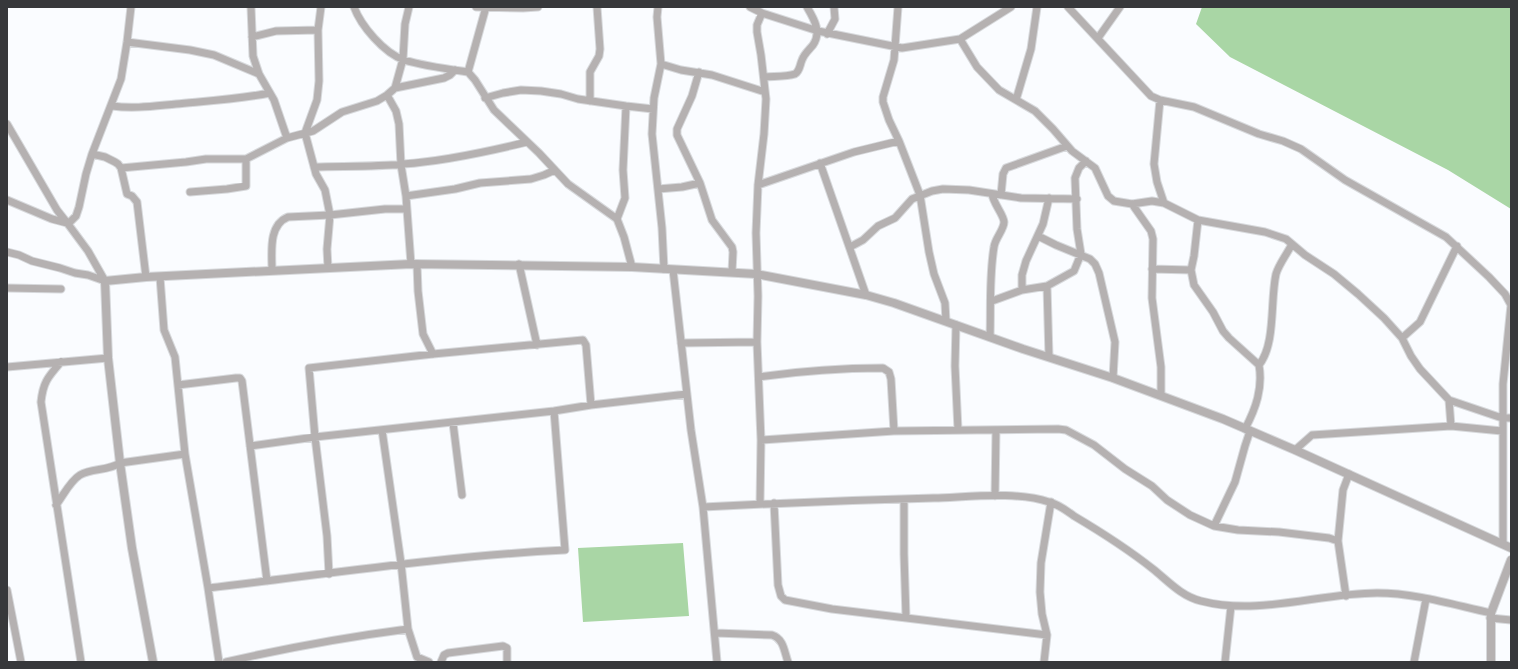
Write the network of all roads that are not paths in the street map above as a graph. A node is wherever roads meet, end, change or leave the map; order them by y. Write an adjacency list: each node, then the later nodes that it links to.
1 (131, 7): 26 (street)
2 (251, 7): 23 (street)
3 (321, 7): 20 (street)
4 (354, 7): 28 (street)
5 (409, 7): 28 (street)
6 (476, 7): 18 (street)
7 (538, 7): 18 (street)
8 (597, 7): 42 (street)
9 (658, 7): 29 (street)
10 (750, 7): 19 (street)
11 (807, 7): 21 (street)
12 (834, 7): 22 (street)
13 (898, 7): 27 (street)
14 (1011, 7): 25 (street)
15 (1037, 7): 40 (street)
16 (1068, 7): 24 (street)
17 (1120, 7): 24 (street)
18 (486, 8): 31 (street)
19 (762, 12): 21 (street); 34 (street)
20 (318, 30): 23 (street); 47 (street)
21 (818, 32): 22 (street); 34 (street)
22 (827, 34): 27 (street)
23 (252, 37): 33 (street)
24 (1098, 38): 41 (street)
25 (960, 39): 27 (street); 40 (street)
26 (127, 42): 33 (street); 43 (street)
27 (895, 46): 49 (street)
28 (403, 59): 30 (street); 35 (street)
29 (661, 64): 32 (street); 45 (street)
30 (455, 70): 31 (street); 35 (street)
31 (468, 72): 39 (street)
32 (699, 72): 36 (street); 60 (street)
33 (259, 74): 37 (street)
34 (764, 77): 36 (street)
35 (395, 88): 38 (street)
36 (765, 92): 61 (street)
37 (270, 93): 43 (street); 48 (street)
38 (387, 95): 47 (street); 56 (street)
39 (485, 98): 42 (street); 50 (street)
40 (1016, 100): 51 (street)
41 (1160, 100): 71 (street); 80 (street)
42 (590, 101): 44 (street)
43 (112, 106): 52 (street)
44 (626, 106): 45 (street); 75 (street)
45 (653, 108): 62 (street)
46 (7, 124): 77 (street)
47 (305, 133): 48 (street); 57 (street)
48 (287, 138): 53 (street)
49 (899, 141): 55 (street); 65 (street)
50 (527, 142): 56 (street); 59 (street)
51 (1067, 146): 54 (street); 66 (street)
52 (92, 154): 58 (street); 77 (street)
53 (246, 159): 58 (street); 63 (street)
54 (1086, 161): 69 (street); 72 (street)
55 (820, 163): 61 (street); 81 (street)
56 (401, 165): 57 (street); 67 (street)
57 (314, 167): 74 (street)
58 (121, 168): 95 (street)
59 (555, 170): 67 (street); 75 (street)
60 (700, 183): 62 (street); 93 (street)
61 (758, 186): 94 (street)
62 (658, 189): 88 (street)
63 (190, 192)
64 (992, 194): 65 (street); 66 (street); 103 (street)
65 (920, 195): 81 (street); 105 (street)
66 (1001, 195): 68 (street)
67 (406, 196): 73 (street)
68 (1049, 198): 69 (street); 78 (street)
69 (1077, 199): 83 (street)
70 (7, 200): 77 (street)
71 (1164, 203): 72 (street); 76 (street)
72 (1132, 204): 89 (street)
73 (407, 209): 74 (street); 84 (street)
74 (330, 215): 87 (street); 90 (street)
75 (617, 219): 86 (street)
76 (1198, 220): 79 (street); 92 (street)
77 (68, 224): 97 (street)
78 (1038, 236): 83 (street); 101 (street)
79 (1292, 244): 108 (street); 116 (street)
80 (1457, 246): 104 (street); 108 (street)
81 (850, 248): 102 (street)
82 (7, 252): 97 (street)
83 (1081, 254): 98 (street); 119 (street)
84 (414, 264): 85 (street); 87 (street); 112 (street)
85 (519, 264): 86 (street); 111 (street)
86 (632, 267): 88 (street)
87 (328, 268): 90 (street)
88 (664, 269): 91 (street)
89 (1152, 269): 92 (street); 122 (street)
90 (272, 270): 96 (street)
91 (673, 270): 93 (street); 109 (street)
92 (1191, 270): 116 (street)
93 (732, 272): 94 (street)
94 (756, 274): 102 (street); 110 (street)
95 (146, 277): 96 (street); 97 (street)
96 (160, 277): 120 (street)
97 (105, 281): 113 (street)
98 (1048, 286): 101 (street); 114 (street)
99 (7, 288): 100 (street)
100 (61, 289)
101 (1022, 290): 103 (street)
102 (866, 295): 105 (street)
103 (992, 301): 107 (street)
104 (1511, 305): 126 (street)
105 (946, 322): 106 (street)
106 (956, 325): 107 (street); 131 (street)
107 (990, 337): 114 (street)
108 (1402, 338): 123 (street)
109 (681, 342): 110 (street); 121 (street)
110 (756, 342): 118 (street)
111 (537, 344): 112 (street); 124 (street)
112 (433, 354): 136 (street)
113 (108, 358): 115 (street); 141 (street)
114 (1049, 358): 119 (street)
115 (61, 362): 117 (street); 149 (street)
116 (1259, 365): 133 (street)
117 (7, 367)
118 (759, 377): 134 (street); 137 (street)
119 (1112, 378): 122 (street)
120 (178, 385): 138 (street); 140 (street)
121 (687, 394): 124 (street); 150 (street)
122 (1161, 395): 133 (street)
123 (1449, 400): 126 (street); 129 (street)
124 (591, 405): 125 (street)
125 (554, 411): 128 (street); 156 (street)
126 (1502, 418): 127 (street); 135 (street)
127 (1511, 418)
128 (453, 423): 130 (street); 143 (street)
129 (1452, 426): 135 (street); 139 (street)
130 (382, 430): 136 (street); 156 (street)
131 (958, 430): 132 (street); 134 (street)
132 (996, 430): 144 (street); 151 (street)
133 (1248, 430): 139 (street); 151 (street)
134 (894, 431): 137 (street)
135 (1502, 431): 153 (street)
136 (315, 437): 138 (street); 157 (street)
137 (761, 440): 148 (street)
138 (250, 446): 158 (street)
139 (1295, 450): 142 (street)
140 (185, 454): 141 (street); 159 (street)
141 (120, 462): 149 (street); 172 (street)
142 (1349, 474): 152 (street); 153 (street)
143 (462, 494)
144 (995, 496): 145 (street); 146 (street)
145 (904, 499): 147 (street); 165 (street)
146 (1051, 502): 163 (street); 169 (street)
147 (774, 503): 148 (street); 165 (street)
148 (760, 504): 150 (street)
149 (56, 505): 171 (street)
150 (703, 507): 168 (street)
151 (1214, 526): 152 (street)
152 (1338, 541): 161 (street)
153 (1503, 544): 154 (street)
154 (1511, 548)
155 (1511, 560): 164 (street)
156 (401, 564): 157 (street); 167 (street)
157 (329, 574): 158 (street)
158 (267, 581): 159 (street)
159 (208, 588): 173 (street)
160 (7, 590): 170 (street)
161 (1346, 596): 162 (street); 163 (street)
162 (1426, 599): 164 (street); 182 (street)
163 (1231, 606): 181 (street)
164 (1491, 615): 166 (street); 183 (street)
165 (906, 617): 169 (street)
166 (1511, 620)
167 (408, 629): 174 (street); 175 (street)
168 (715, 633): 178 (street); 179 (street)
169 (1046, 635): 180 (street)
170 (21, 662)
171 (81, 662)
172 (153, 662)
173 (218, 662)
174 (226, 662)
175 (429, 662)
176 (441, 662): 177 (street)
177 (507, 662)
178 (717, 662)
179 (788, 662)
180 (1044, 662)
181 (1225, 662)
182 (1414, 662)
183 (1491, 662)

